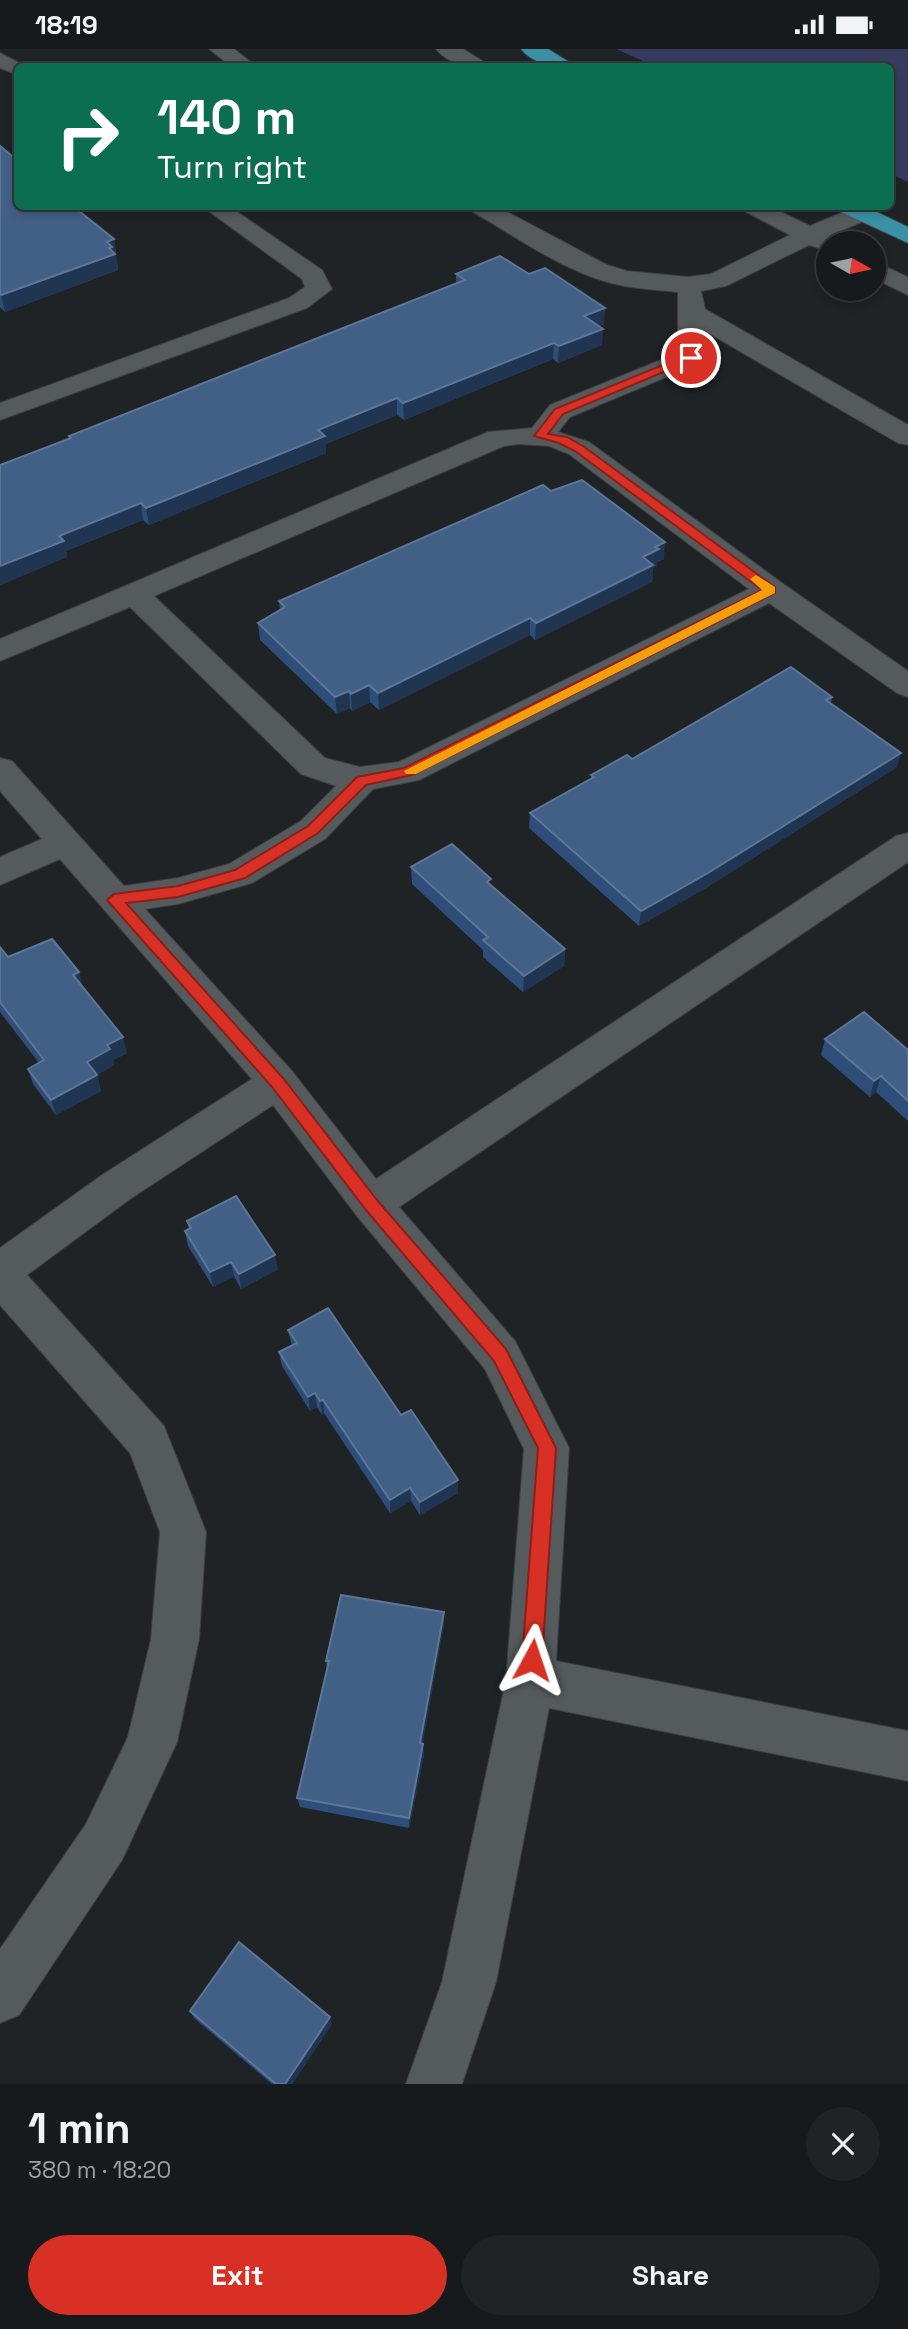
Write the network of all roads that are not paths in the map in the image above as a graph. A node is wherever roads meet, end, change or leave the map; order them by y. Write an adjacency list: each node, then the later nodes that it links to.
1 (220, 49): 4 (street)
2 (447, 49): 5 (street)
3 (532, 49): 6 (highway)
4 (241, 63)
5 (474, 63)
6 (559, 63)
7 (219, 210): 19 (street)
8 (486, 210): 16 (street)
9 (760, 210): 13 (street)
10 (856, 210): 11 (street); 12 (highway)
11 (829, 231)
12 (908, 236)
13 (816, 239)
14 (816, 241): 16 (street)
15 (886, 275): 17 (street)
16 (688, 285): 18 (street)
17 (908, 286)
18 (693, 312): 20 (street); 21 (street)
19 (0, 412)
20 (540, 436): 22 (street); 23 (street)
21 (908, 437)
22 (771, 590): 25 (street); 27 (street)
23 (135, 595): 24 (street); 27 (street)
24 (0, 651)
25 (908, 686)
26 (0, 769): 28 (street)
27 (362, 781): 31 (street)
28 (64, 843): 30 (street); 31 (street)
29 (908, 845): 33 (street)
30 (0, 872)
31 (114, 900): 32 (street)
32 (278, 1082): 33 (street); 34 (street)
33 (372, 1205): 35 (street)
34 (0, 1273): 37 (street)
35 (530, 1680): 36 (street); 38 (street)
36 (908, 1756)
37 (0, 1996)
38 (433, 2084)

